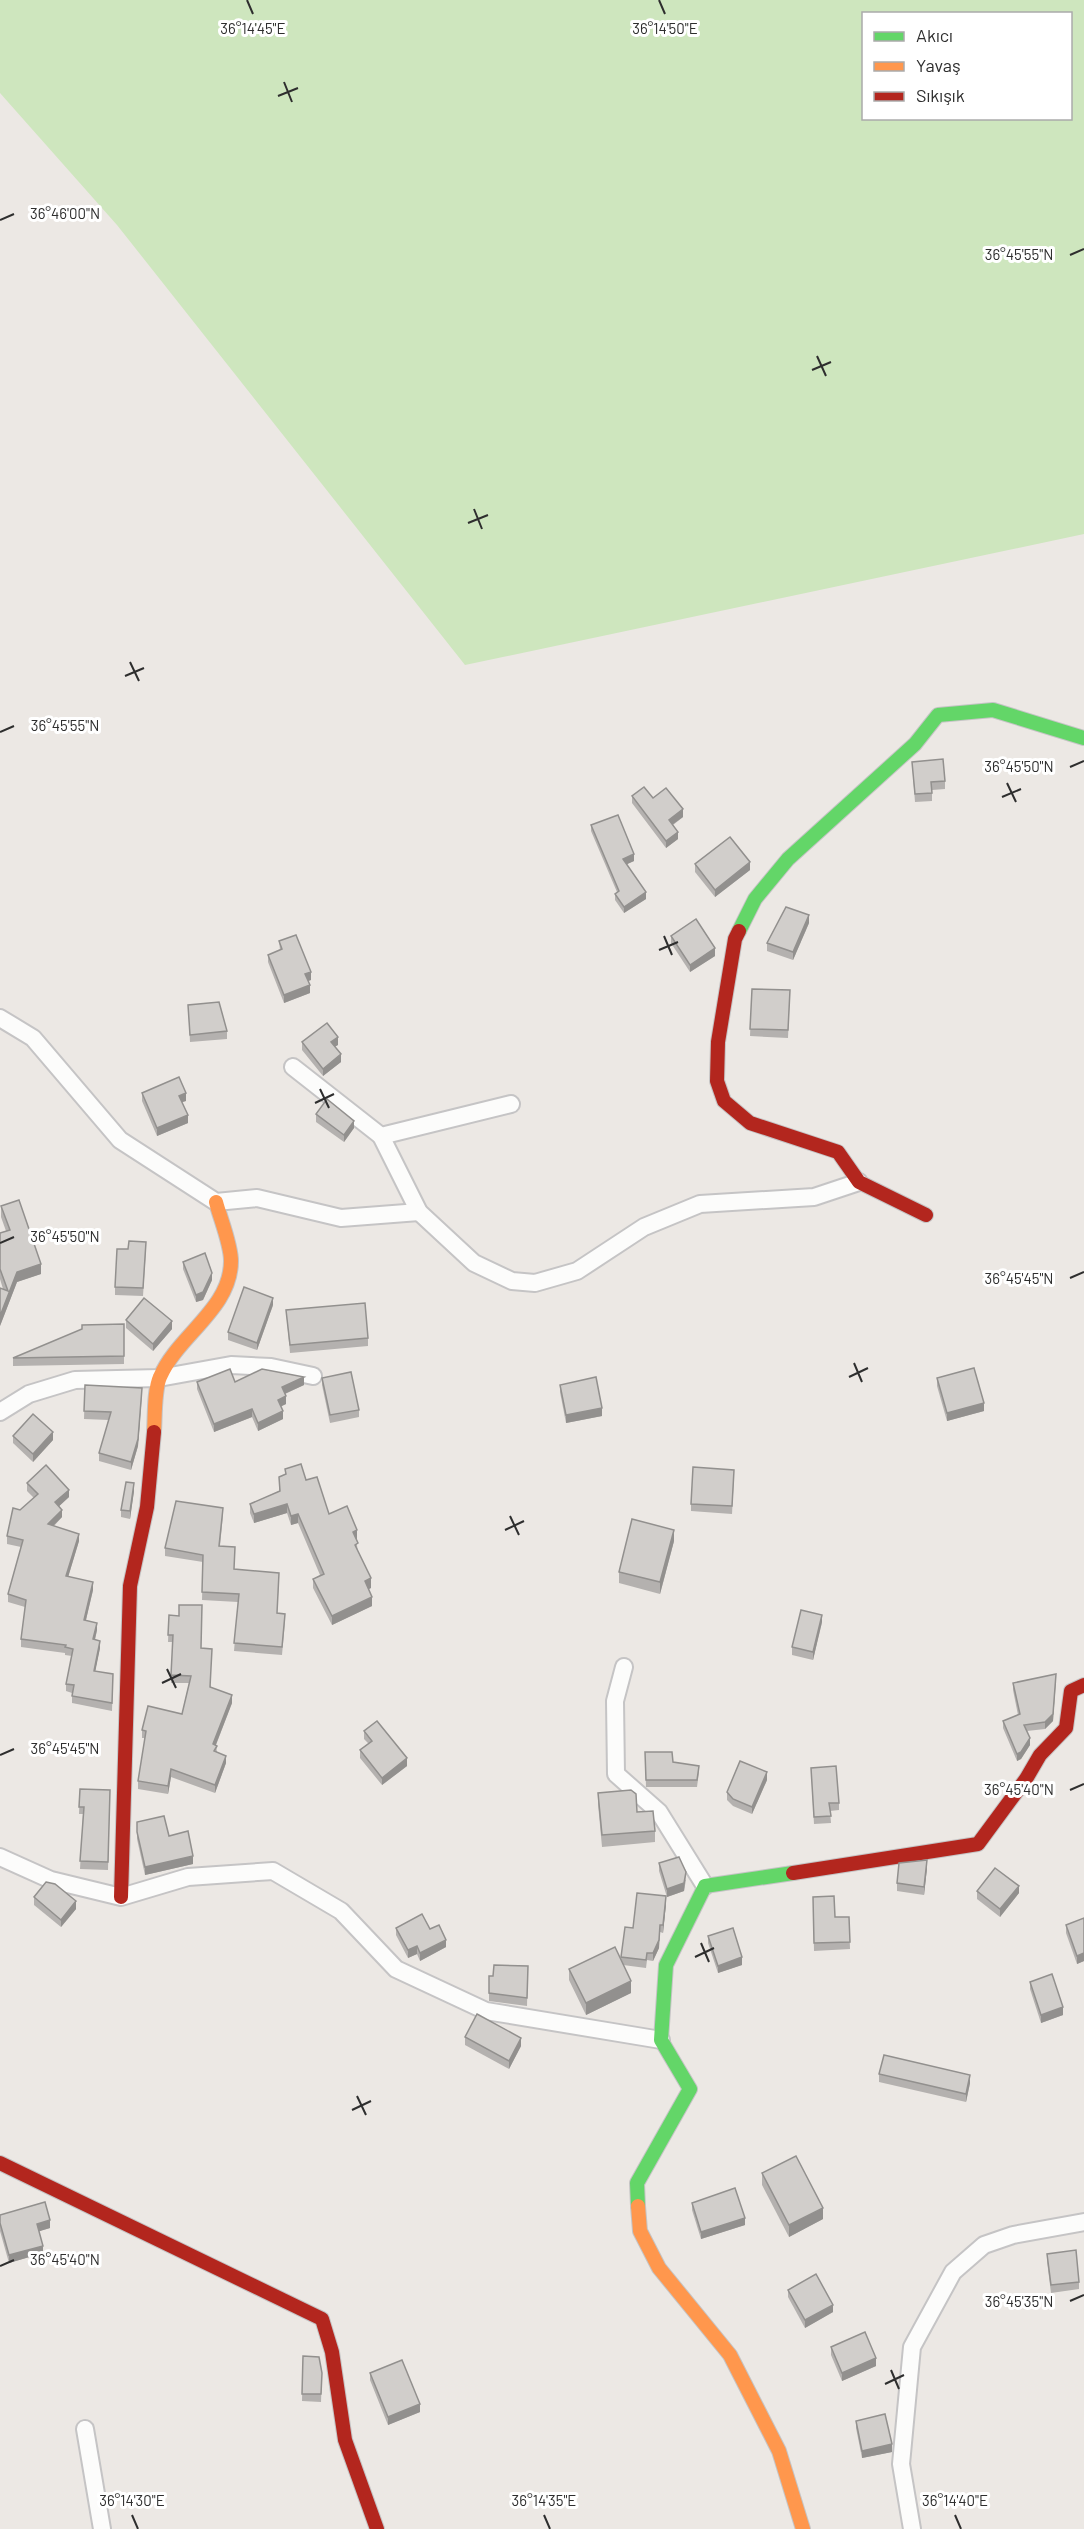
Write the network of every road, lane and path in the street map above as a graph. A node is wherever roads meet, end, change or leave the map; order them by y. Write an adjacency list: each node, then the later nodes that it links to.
1 (1084, 738): 6 (street)
2 (0, 1018): 7 (street)
3 (293, 1067): 5 (street)
4 (512, 1104): 5 (street)
5 (381, 1136): 8 (street)
6 (859, 1182): 8 (street); 9 (street)
7 (216, 1202): 8 (street); 11 (street)
8 (419, 1212)
9 (926, 1215)
10 (313, 1376): 11 (street)
11 (159, 1378): 12 (street); 17 (street)
12 (0, 1412)
13 (624, 1667): 16 (street)
14 (1084, 1685): 16 (street)
15 (0, 1857): 17 (street)
16 (705, 1886): 18 (street)
17 (121, 1897): 18 (street)
18 (661, 2040): 24 (street)
19 (0, 2163): 23 (street)
20 (1084, 2222): 25 (street)
21 (85, 2429): 22 (street)
22 (102, 2529)
23 (377, 2529)
24 (803, 2529)
25 (912, 2529)

